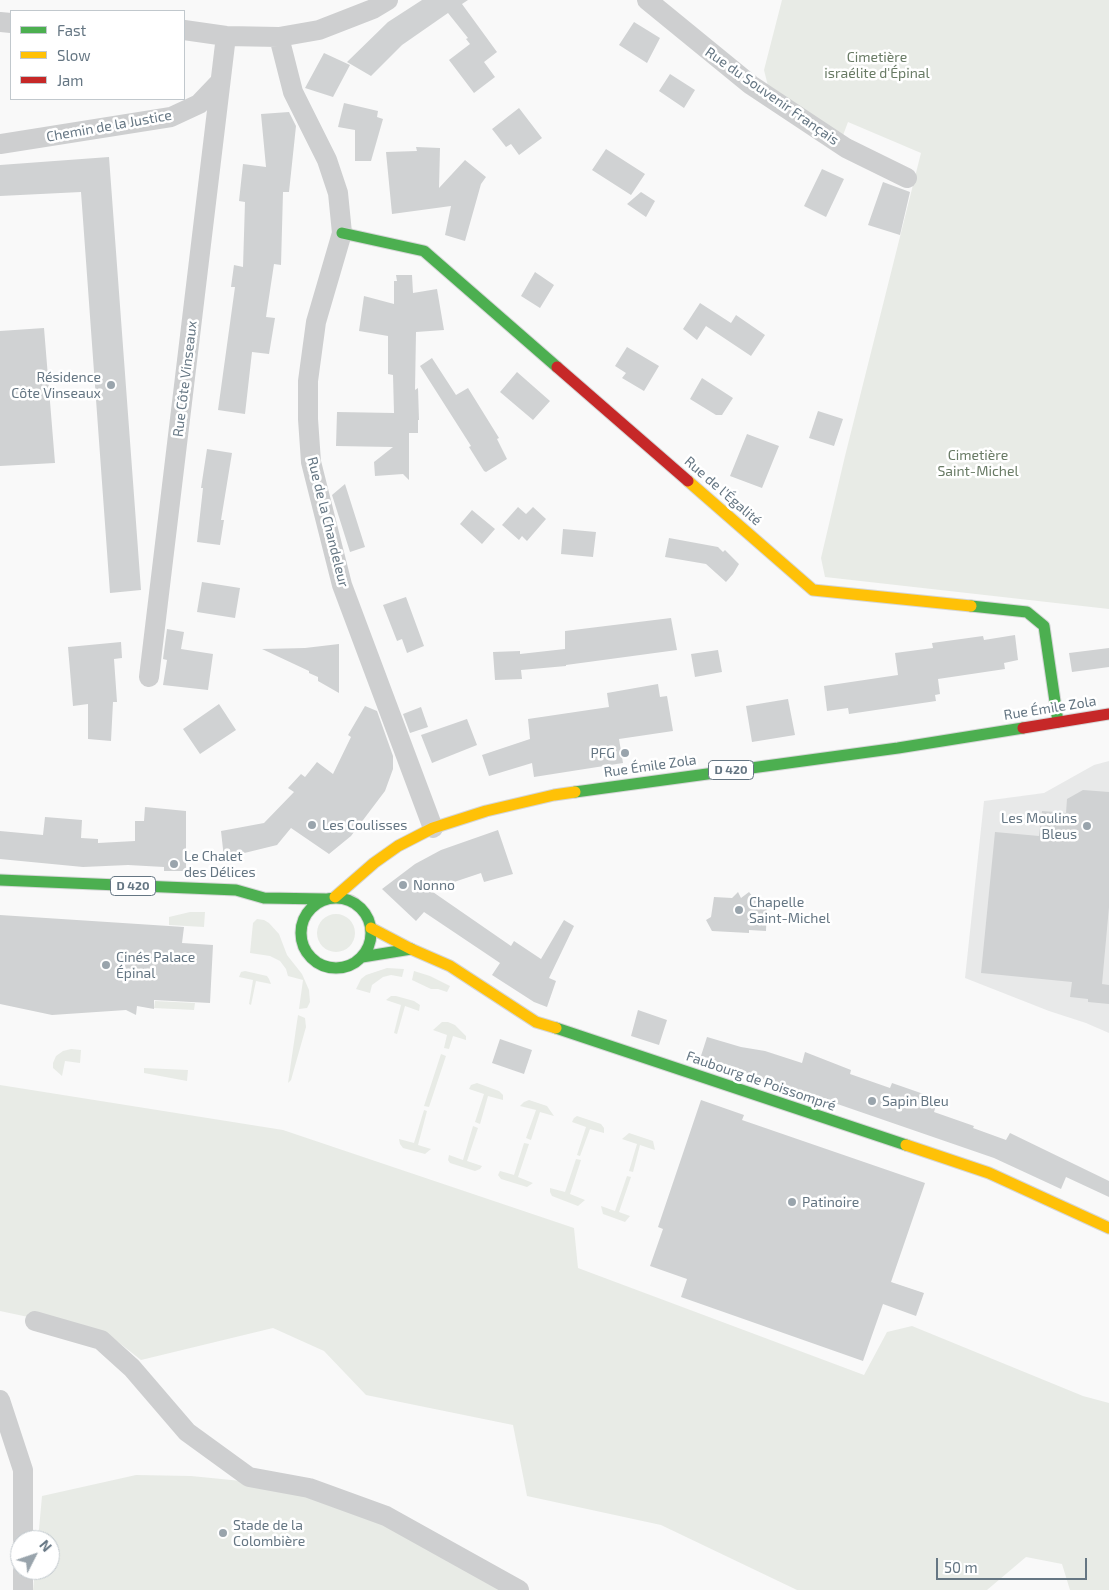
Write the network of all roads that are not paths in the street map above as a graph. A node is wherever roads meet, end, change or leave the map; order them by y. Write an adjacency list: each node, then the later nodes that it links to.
1 (388, 0): 5 (street)
2 (646, 0): 8 (street, Rue du Souvenir Français)
3 (185, 30): 4 (street)
4 (226, 36): 5 (street); 6 (street)
5 (278, 37): 9 (street, Rue de la Chandeleur)
6 (220, 82): 7 (street, Chemin de la Justice); 10 (street, Rue Côte Vinseaux)
7 (0, 144)
8 (907, 178)
9 (342, 233): 12 (main road, Rue de l'Égalité); 13 (street, Rue de la Chandeleur)
10 (149, 677)
11 (1109, 714): 12 (main road, Rue Émile Zola / D 420)
12 (1058, 722): 13 (main road, Rue Émile Zola / D 420)
13 (433, 828): 14 (main road, Rue Émile Zola / D 420)
14 (368, 870): 17 (main road, D 420); 19 (main road)
15 (0, 880): 16 (main road, D 420)
16 (264, 898): 17 (main road, D 420); 18 (main road, D 420)
17 (330, 898): 19 (main road); 22 (main road)
18 (278, 909)
19 (364, 910): 21 (main road)
20 (291, 921): 22 (main road)
21 (371, 928): 23 (main road, Faubourg de Poissompré); 24 (main road)
22 (300, 930): 24 (main road)
23 (411, 949): 24 (main road); 25 (main road, Faubourg de Poissompré)
24 (362, 957)
25 (1109, 1228)
26 (35, 1321): 29 (street)
27 (0, 1400): 28 (street)
28 (23, 1530)
29 (520, 1590)

